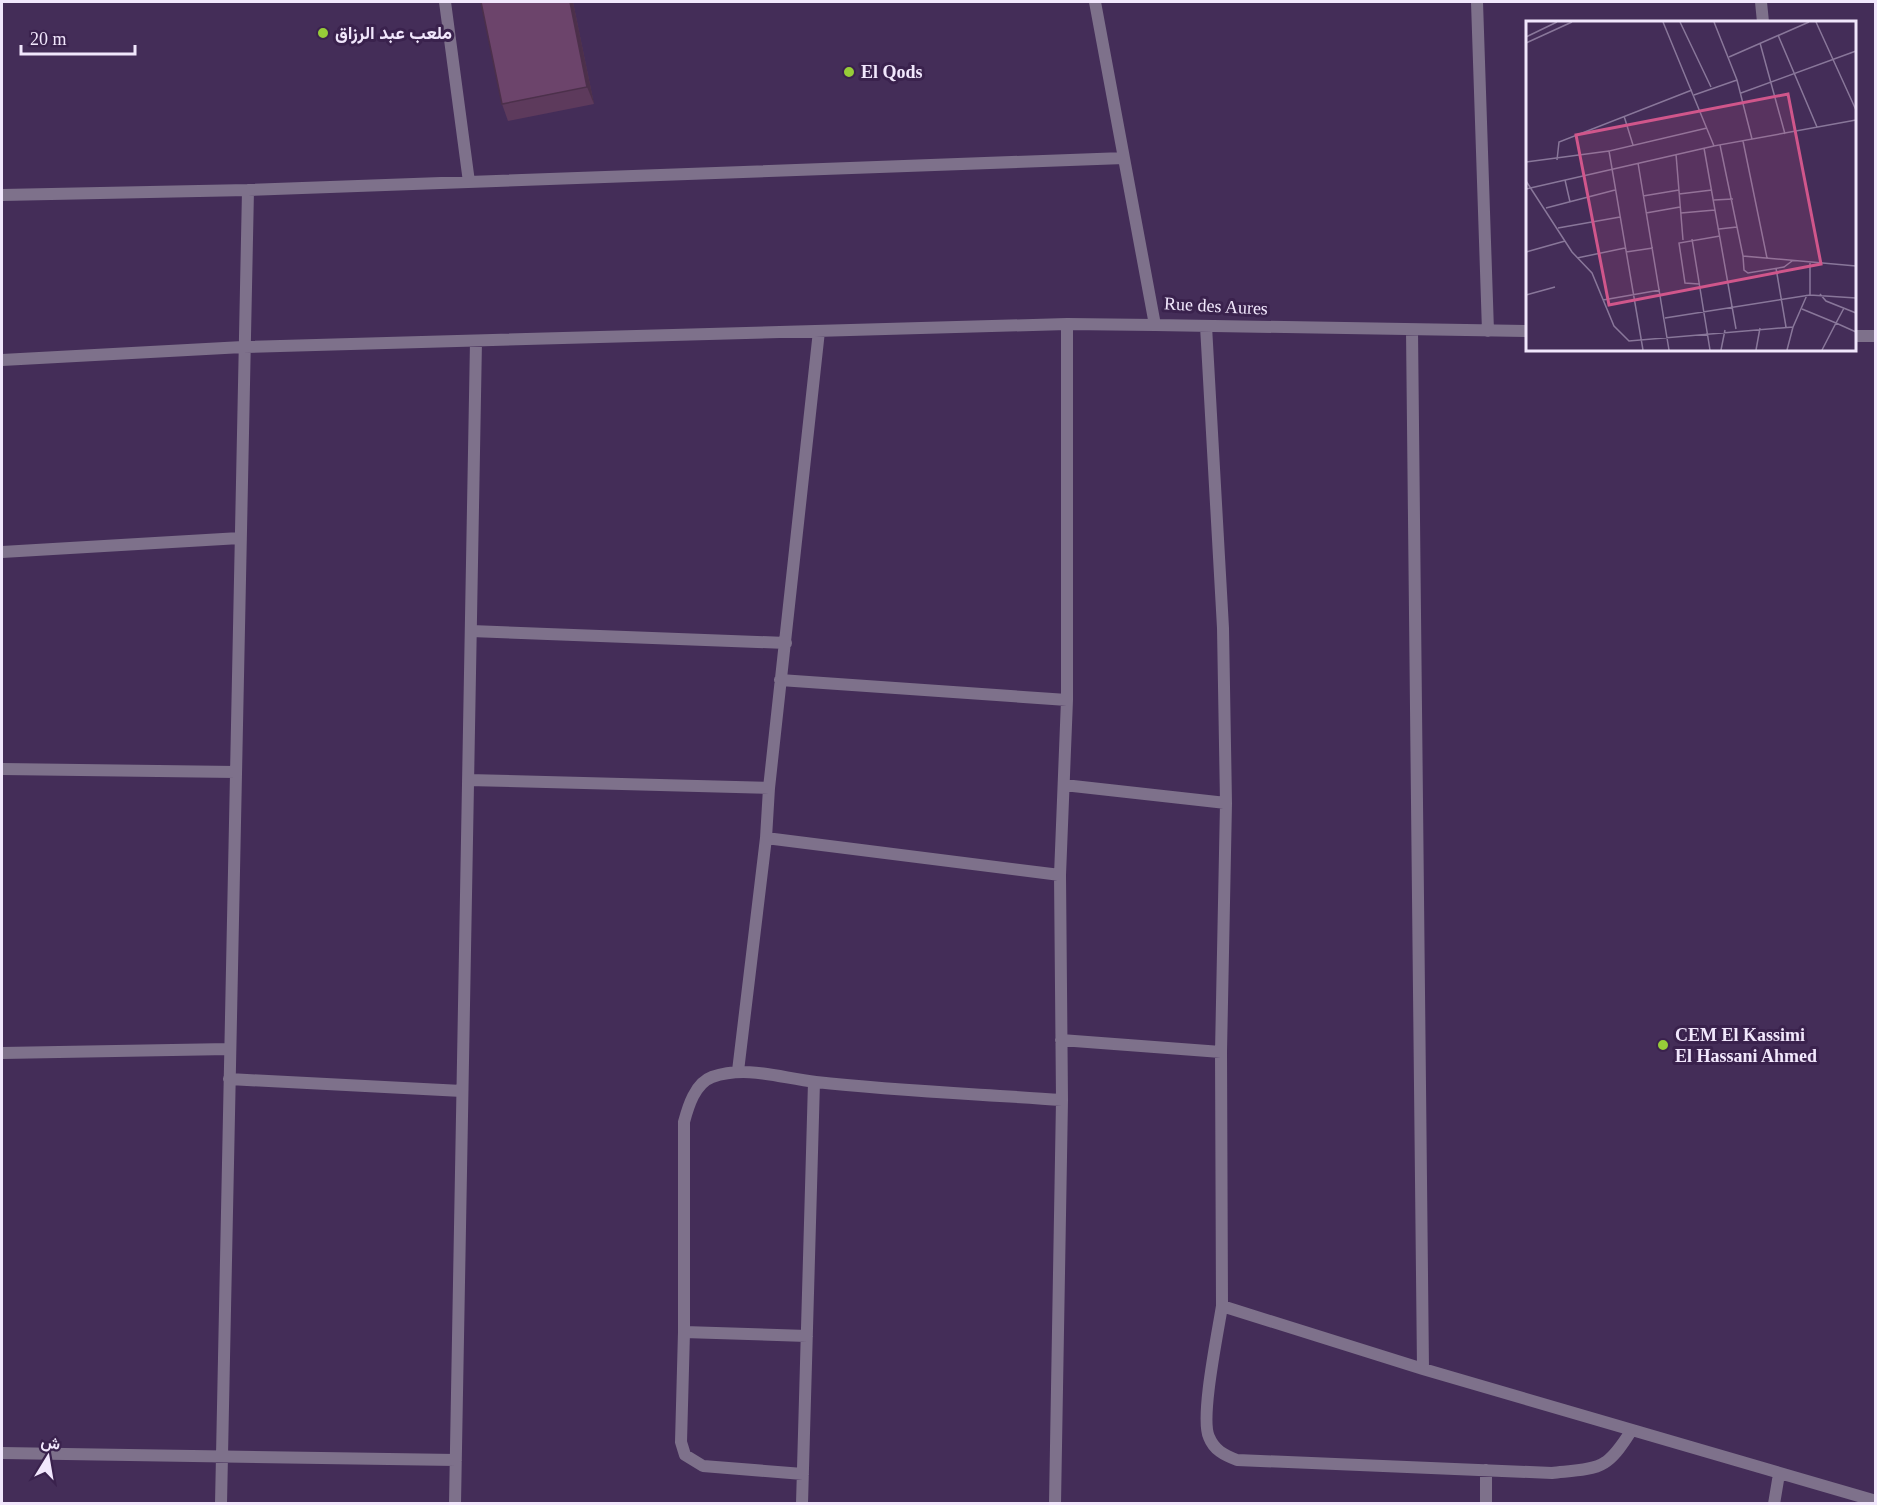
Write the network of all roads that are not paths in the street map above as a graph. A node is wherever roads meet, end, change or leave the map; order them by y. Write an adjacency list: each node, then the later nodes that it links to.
1 (445, 2): 7 (street)
2 (1095, 2): 6 (street, Rue des Aures)
3 (1477, 2): 15 (street)
4 (1761, 2): 5 (street)
5 (1763, 21)
6 (1124, 158): 7 (street); 11 (street, Rue des Aures)
7 (469, 182): 8 (street)
8 (248, 190): 9 (street); 20 (street)
9 (2, 195)
10 (1067, 324): 11 (street); 14 (street); 27 (street)
11 (1155, 325): 12 (street, Rue des Aures)
12 (1206, 326): 13 (street, Rue des Aures); 33 (street)
13 (1412, 330): 15 (street, Rue des Aures); 48 (street)
14 (819, 331): 19 (street); 25 (street)
15 (1488, 331): 16 (street, Rue des Aures)
16 (1526, 331)
17 (1856, 336): 18 (street)
18 (1875, 336)
19 (476, 341): 20 (street); 24 (street)
20 (243, 347): 21 (street); 22 (street)
21 (2, 360)
22 (240, 538): 23 (street); 29 (street)
23 (2, 552)
24 (471, 631): 25 (street); 30 (street)
25 (786, 643): 26 (street)
26 (780, 680): 27 (street); 32 (street)
27 (1067, 700): 31 (street)
28 (2, 769): 29 (street)
29 (236, 772): 37 (street)
30 (468, 780): 32 (street); 43 (street)
31 (1064, 786): 33 (street); 35 (street)
32 (769, 788): 34 (street)
33 (1226, 804): 38 (street)
34 (766, 838): 35 (street); 40 (street)
35 (1060, 875): 36 (street)
36 (1061, 1040): 38 (street); 44 (street)
37 (230, 1049): 39 (street); 41 (street)
38 (1221, 1052): 45 (street)
39 (2, 1053)
40 (738, 1071): 42 (street); 46 (street)
41 (229, 1079): 43 (street); 51 (street)
42 (814, 1082): 44 (street); 47 (street)
43 (462, 1091): 52 (street)
44 (1062, 1100): 60 (street)
45 (1222, 1306): 48 (street); 53 (street)
46 (684, 1332): 47 (street); 54 (street)
47 (807, 1336): 54 (street)
48 (1423, 1369): 49 (street)
49 (1632, 1430): 53 (street); 55 (street)
50 (2, 1453): 51 (street)
51 (221, 1456): 52 (street); 57 (street)
52 (456, 1460): 58 (street)
53 (1486, 1470): 61 (street)
54 (802, 1474): 59 (street)
55 (1779, 1474): 56 (street); 62 (street)
56 (1875, 1501)
57 (220, 1503)
58 (455, 1503)
59 (802, 1503)
60 (1055, 1503)
61 (1486, 1503)
62 (1774, 1503)

